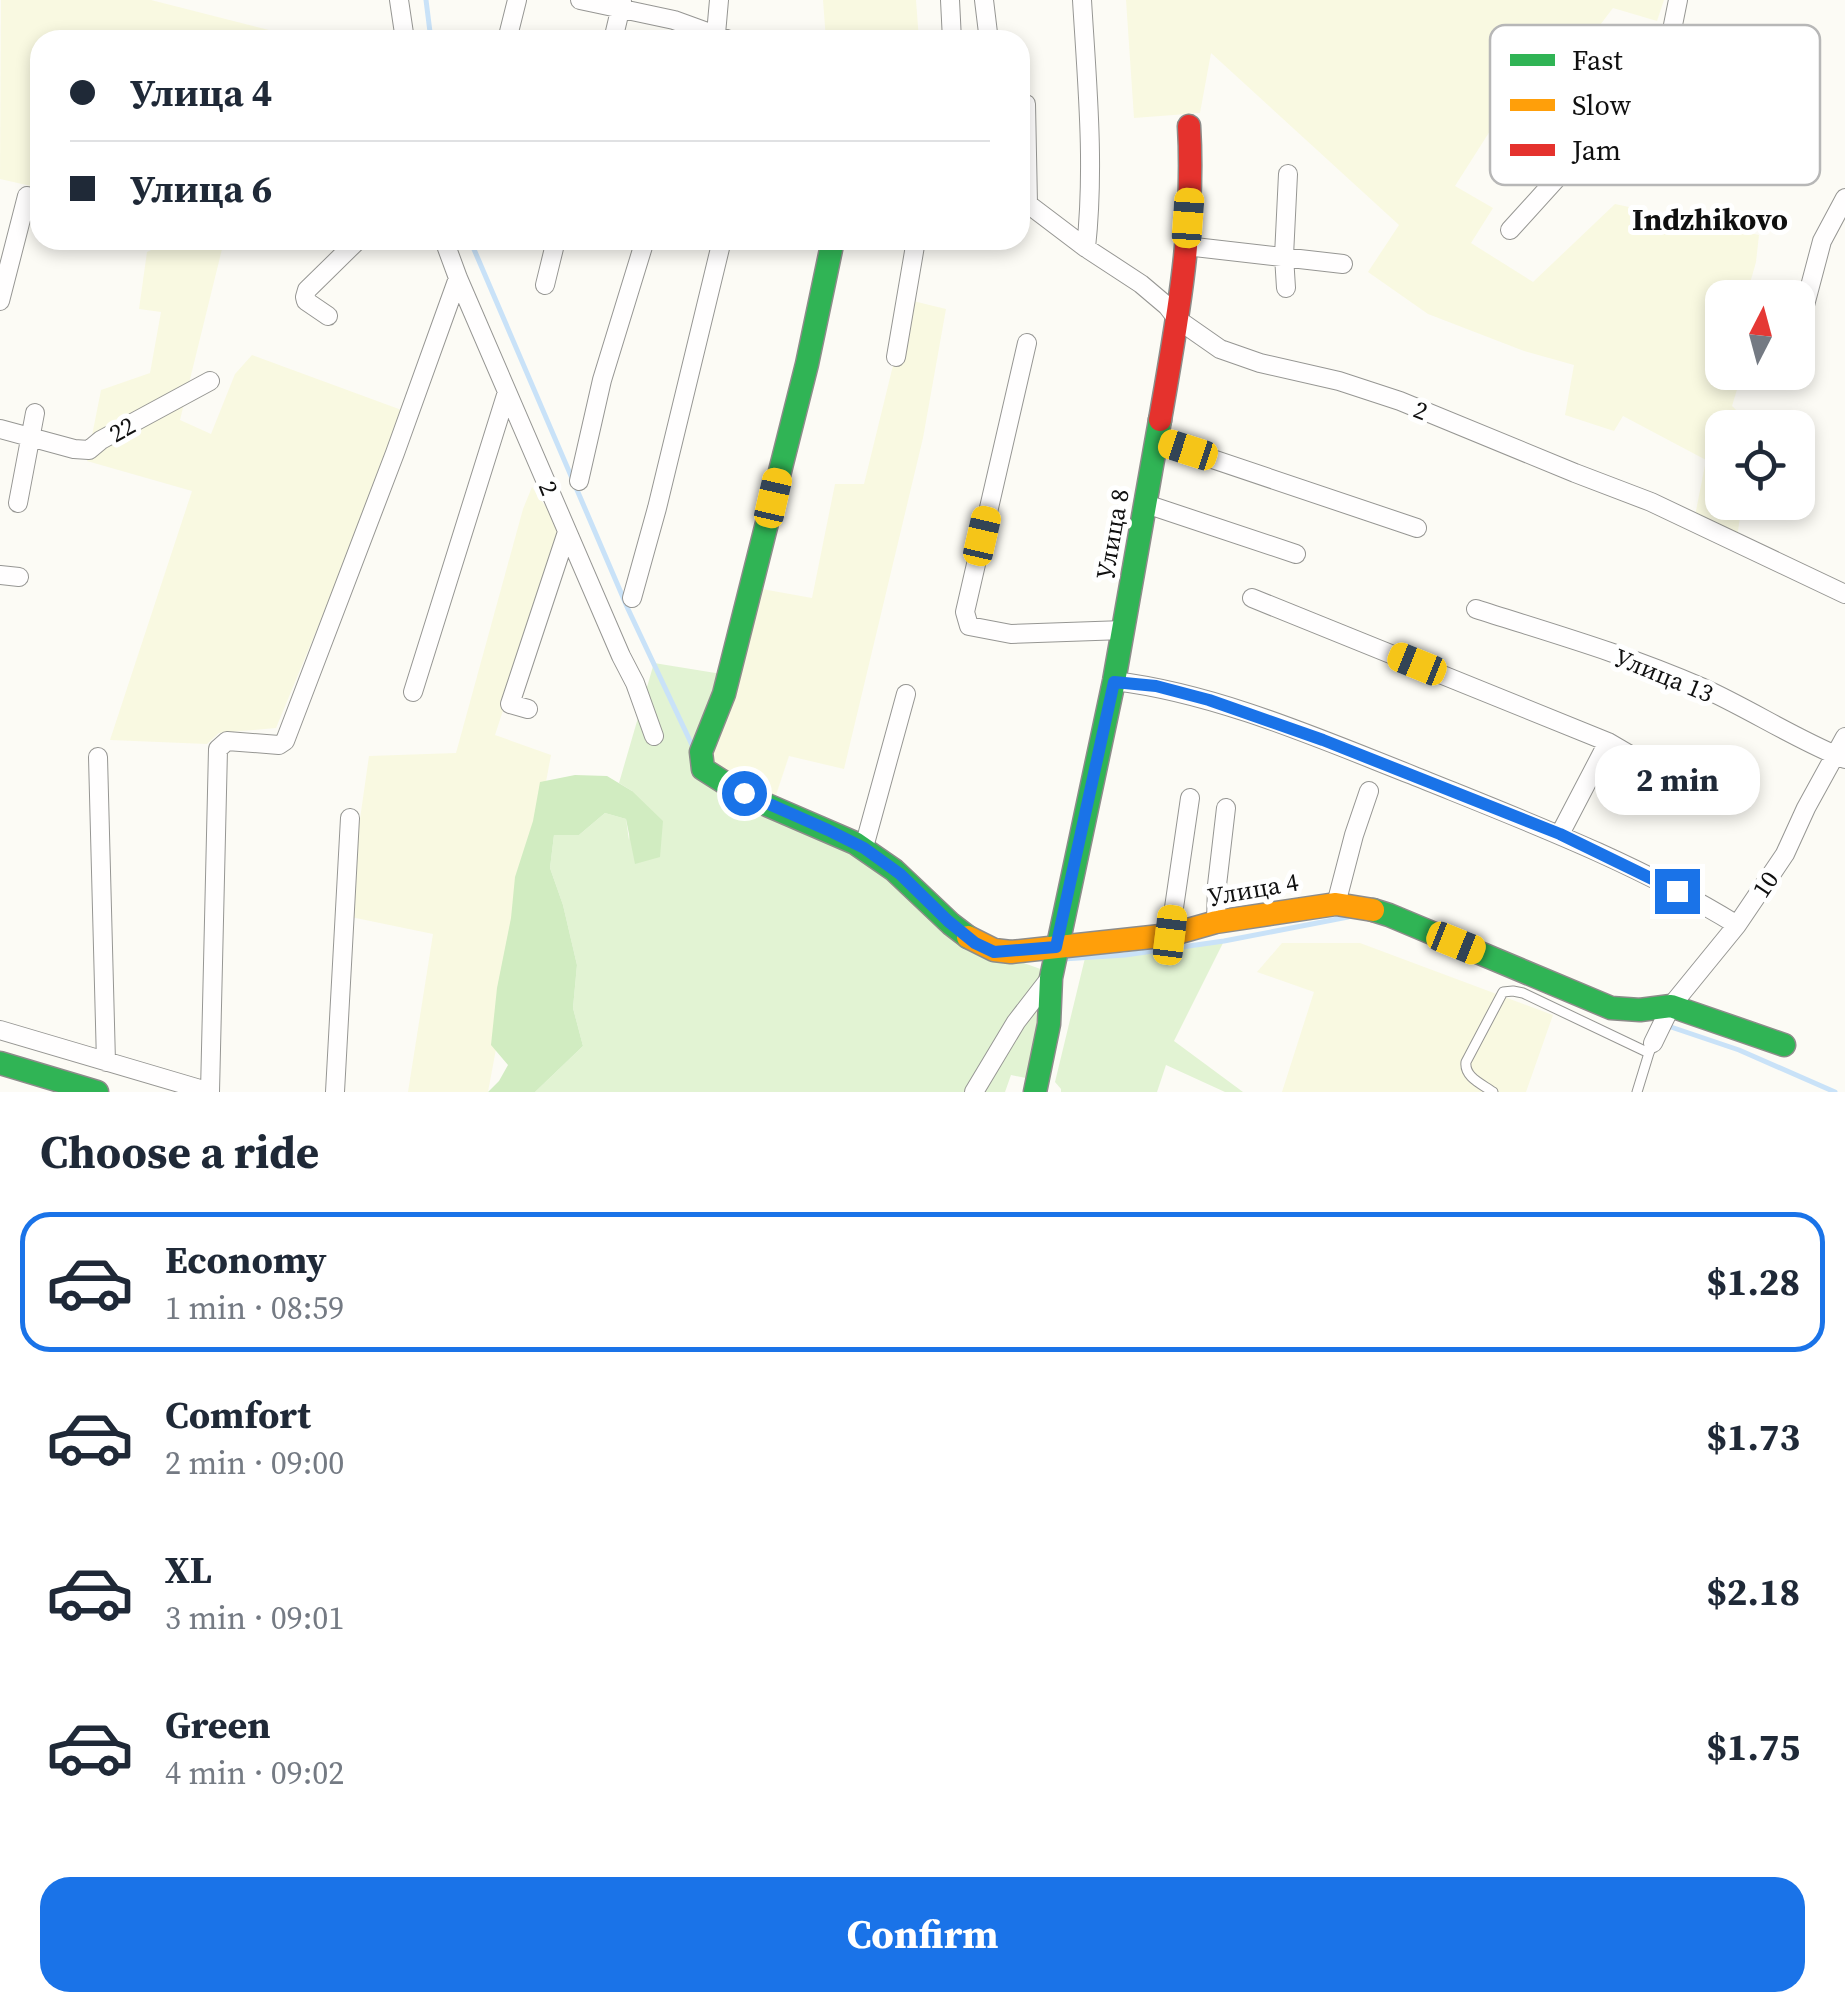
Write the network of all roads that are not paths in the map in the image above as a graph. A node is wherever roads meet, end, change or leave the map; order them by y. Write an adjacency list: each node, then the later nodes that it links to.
1 (400, 0): 11 (street)
2 (517, 0): 12 (street)
3 (580, 0): 9 (street)
4 (719, 0): 15 (street)
5 (950, 0): 16 (street)
6 (984, 0): 17 (street)
7 (1082, 0): 26 (street)
8 (1678, 0): 10 (street)
9 (622, 5): 13 (street); 14 (street)
10 (1673, 25)
11 (404, 30)
12 (510, 30)
13 (616, 30)
14 (697, 30)
15 (712, 30)
16 (952, 30)
17 (988, 30)
18 (1189, 126): 25 (street, Улица 8)
19 (1288, 174): 34 (street)
20 (1550, 185): 24 (street)
21 (27, 196): 40 (street)
22 (1845, 199): 37 (street)
23 (1030, 206): 26 (street, 2)
24 (1510, 230)
25 (1186, 246): 34 (street); 42 (street, Улица 8)
26 (1086, 248): 42 (street, 2)
27 (348, 250): 41 (street)
28 (448, 250): 36 (street, 2)
29 (554, 250): 38 (street)
30 (641, 250): 51 (street)
31 (720, 250): 58 (street)
32 (831, 250): 77 (street, Улица 4)
33 (914, 250): 44 (street)
34 (1284, 256): 35 (street); 39 (street)
35 (1343, 264)
36 (458, 278): 46 (street, 2); 91 (street)
37 (1812, 280)
38 (545, 285)
39 (1286, 288)
40 (0, 301)
41 (328, 316)
42 (1177, 319): 50 (street, Улица 8); 57 (street, 2)
43 (1027, 343): 61 (street)
44 (896, 357)
45 (210, 382): 49 (street, 22)
46 (508, 392): 55 (street, 2); 63 (street)
47 (35, 413): 49 (street)
48 (0, 429): 49 (street, 22)
49 (30, 437): 52 (street)
50 (1156, 440): 53 (street, Улица 8); 54 (street)
51 (579, 482)
52 (18, 502)
53 (1146, 504): 56 (street); 61 (street, Улица 8)
54 (1417, 528)
55 (567, 532): 65 (street); 66 (street, 2)
56 (1296, 554)
57 (1845, 594)
58 (632, 598)
59 (1252, 598): 68 (street)
60 (1476, 609): 69 (street, Улица 13)
61 (1124, 630): 62 (street, Улица 8)
62 (1114, 682): 76 (street); 82 (street, Улица 8)
63 (412, 692)
64 (906, 694): 77 (street)
65 (528, 709)
66 (654, 736)
67 (1845, 737): 69 (street, 10)
68 (1608, 742): 73 (street); 76 (street)
69 (1840, 756): 80 (street, 10)
70 (98, 757): 88 (street)
71 (1369, 791): 78 (street)
72 (1190, 798): 81 (street)
73 (1710, 800)
74 (1226, 808): 79 (street)
75 (350, 818): 92 (street)
76 (1560, 834): 80 (street)
77 (864, 848): 82 (street, Улица 4)
78 (1336, 904): 79 (street, Улица 4); 84 (street, Улица 4)
79 (1216, 922): 81 (street, Улица 4)
80 (1737, 926): 84 (street, 10)
81 (1170, 935): 82 (street, Улица 4)
82 (1056, 947): 83 (street, Улица 8)
83 (1050, 978): 93 (street); 94 (street, Улица 8)
84 (1668, 1012): 86 (street, Улица 4); 87 (street, 10)
85 (0, 1030): 88 (street)
86 (1784, 1046)
87 (1651, 1048): 95 (lane); 96 (lane)
88 (106, 1062): 91 (street)
89 (0, 1063): 90 (street)
90 (97, 1092)
91 (210, 1092)
92 (335, 1092)
93 (974, 1092)
94 (1035, 1092)
95 (1493, 1092)
96 (1637, 1092)

